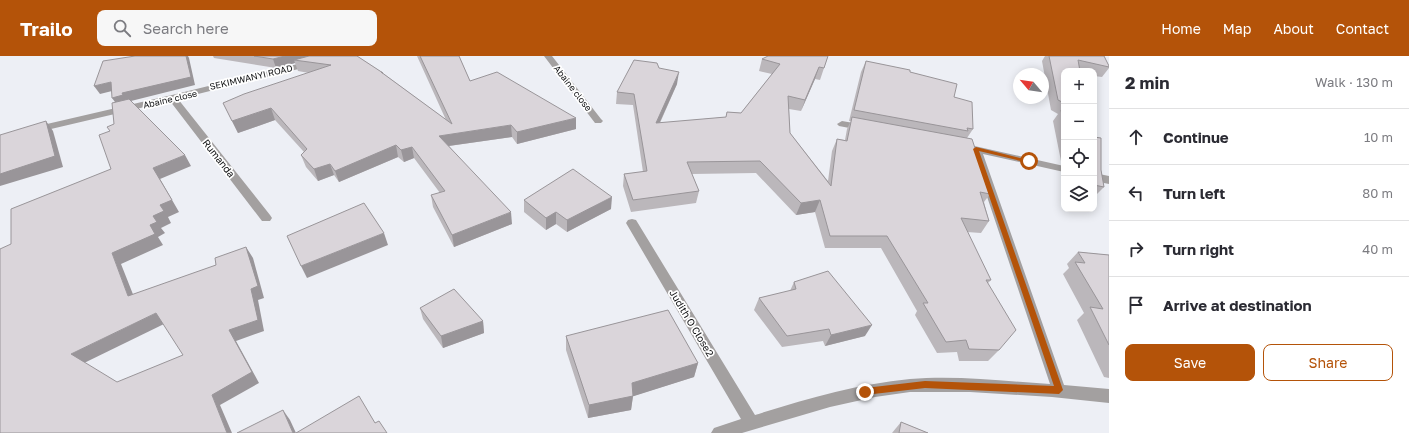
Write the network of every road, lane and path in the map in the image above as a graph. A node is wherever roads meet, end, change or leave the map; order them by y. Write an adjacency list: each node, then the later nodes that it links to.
1 (340, 56): 3 (street, Abaine close); 7 (street, SEKIMWANYI ROAD)
2 (548, 56): 4 (street, Abaine close)
3 (172, 98): 7 (street, Abaine close); 13 (street, Rumanda)
4 (598, 121)
5 (842, 124): 6 (street)
6 (872, 129)
7 (23, 132)
8 (961, 146): 9 (street)
9 (976, 149): 10 (street); 15 (street)
10 (1061, 168)
11 (1097, 178): 12 (street)
12 (1109, 180)
13 (266, 218)
14 (632, 223): 17 (street, Judith O Close2)
15 (1059, 390): 16 (street); 17 (street)
16 (1109, 396)
17 (752, 423): 18 (street)
18 (719, 433)

